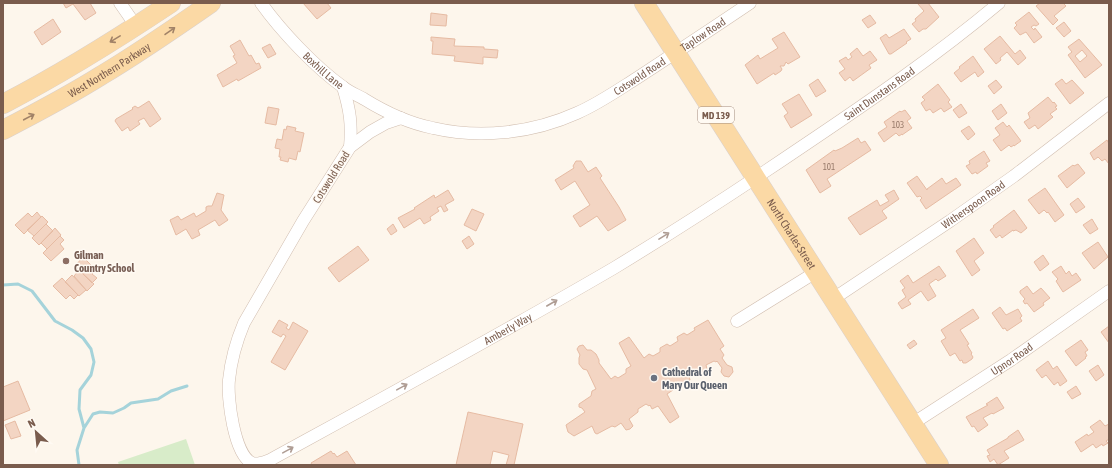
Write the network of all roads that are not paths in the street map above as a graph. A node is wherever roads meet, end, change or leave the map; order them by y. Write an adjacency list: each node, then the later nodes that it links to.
1 (120, 3): 8 (street)
2 (171, 3): 8 (main road, West Northern Parkway)
3 (211, 3): 14 (main road, West Northern Parkway, one-way to 3)
4 (261, 3): 10 (street, Boxhill Lane)
5 (644, 3): 9 (main road, North Charles Street / MD 139)
6 (750, 3): 9 (street, Taplow Road)
7 (999, 3): 16 (street, Saint Dunstans Road)
8 (136, 26): 12 (main road, West Northern Parkway, one-way to 12)
9 (676, 53): 13 (street, Cotswold Road); 16 (main road, North Charles Street / MD 139)
10 (343, 87): 13 (street, Boxhill Lane); 15 (street)
11 (1109, 103): 19 (street, Witherspoon Road)
12 (3, 104)
13 (401, 118): 15 (street, Cotswold Road)
14 (3, 130)
15 (350, 147): 22 (street, Cotswold Road)
16 (756, 178): 17 (main road, North Charles Street / MD 139); 22 (street, Amberly Way, one-way to 16)
17 (816, 272): 19 (main road, North Charles Street / MD 139); 20 (street)
18 (1109, 290): 21 (street, Upnor Road)
19 (833, 299): 21 (main road, North Charles Street)
20 (738, 321)
21 (912, 424): 23 (main road, North Charles Street)
22 (253, 463)
23 (938, 465)

